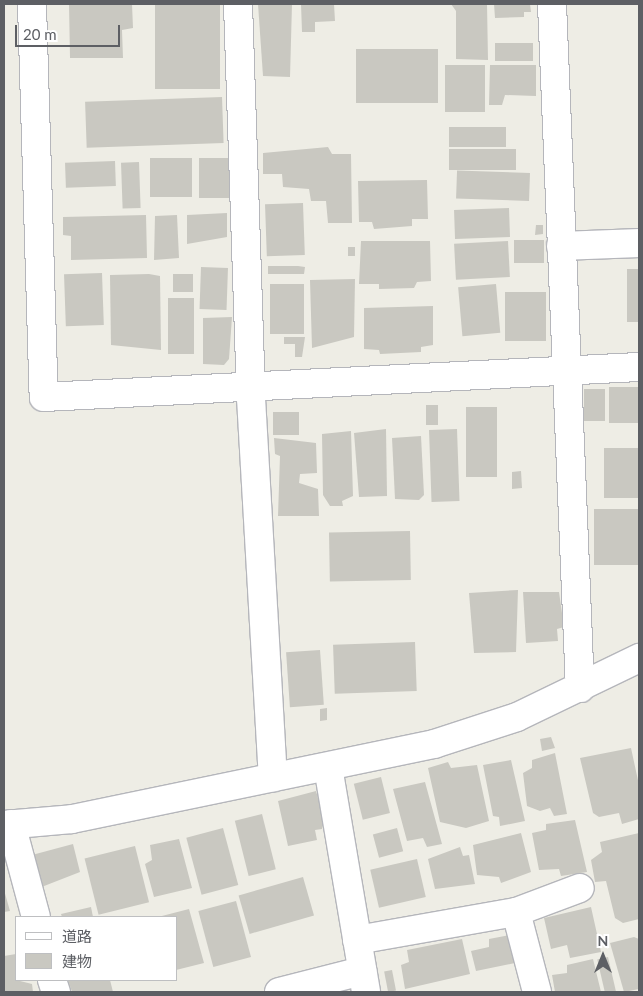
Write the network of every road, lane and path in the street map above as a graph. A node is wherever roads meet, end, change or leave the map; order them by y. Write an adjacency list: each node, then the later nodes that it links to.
1 (32, 4): 8 (street)
2 (238, 4): 8 (street)
3 (552, 4): 5 (street)
4 (639, 243): 5 (street)
5 (561, 246): 7 (street)
6 (639, 367): 7 (street)
7 (566, 370): 8 (street); 10 (street)
8 (251, 386): 12 (street)
9 (639, 658): 10 (street)
10 (580, 688): 11 (street)
11 (328, 766): 12 (street); 17 (street)
12 (273, 777): 13 (street)
13 (8, 825): 16 (street)
14 (580, 888): 15 (street)
15 (516, 912): 17 (street); 20 (street)
16 (36, 916)
17 (357, 940): 18 (street)
18 (364, 982): 19 (street)
19 (279, 992)
20 (537, 992)

